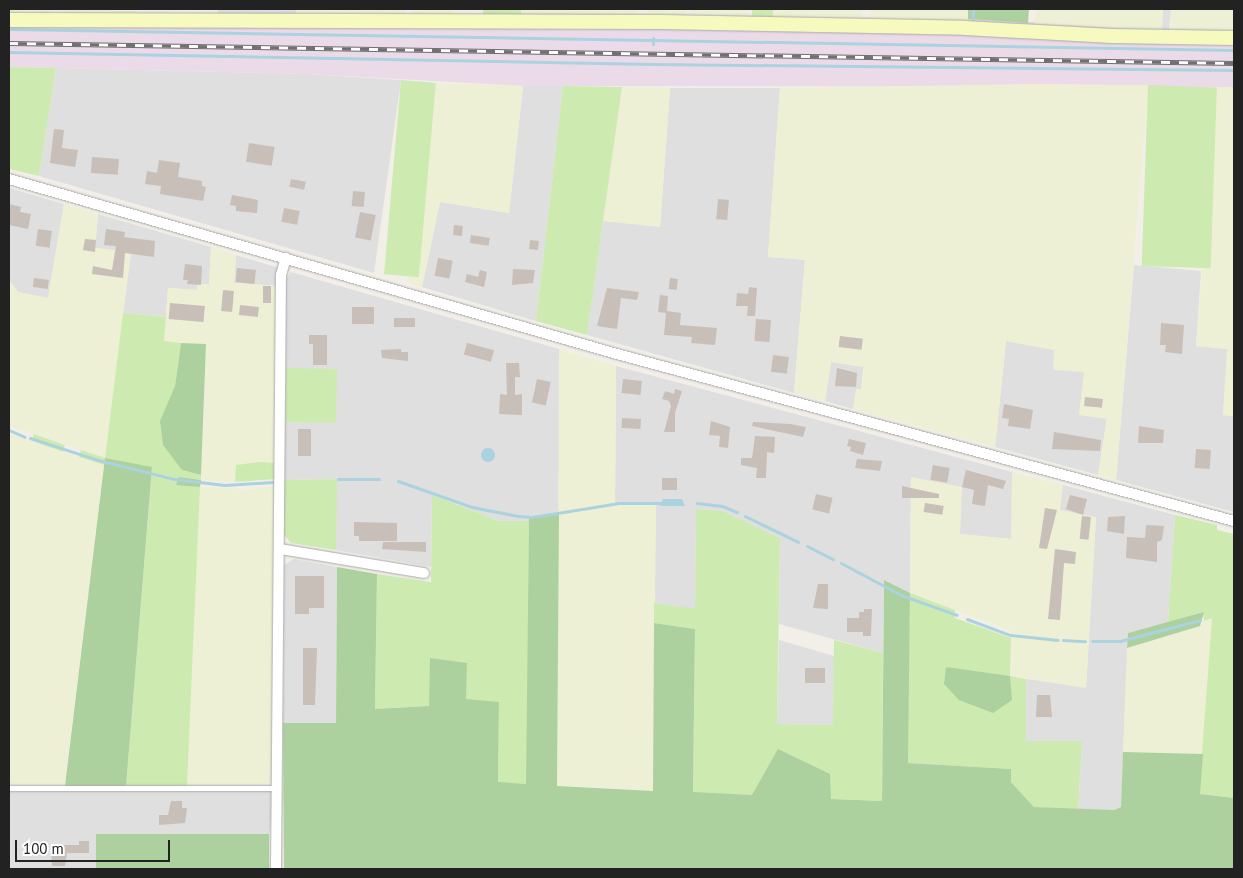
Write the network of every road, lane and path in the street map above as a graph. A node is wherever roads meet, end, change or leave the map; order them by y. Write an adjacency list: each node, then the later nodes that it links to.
1 (9, 20): 2 (street)
2 (1234, 38)
3 (9, 178): 4 (street)
4 (286, 258): 5 (street); 6 (street)
5 (1234, 521)
6 (280, 549): 7 (street); 9 (street)
7 (424, 573)
8 (9, 788): 9 (lane)
9 (277, 788): 10 (street)
10 (276, 869)

